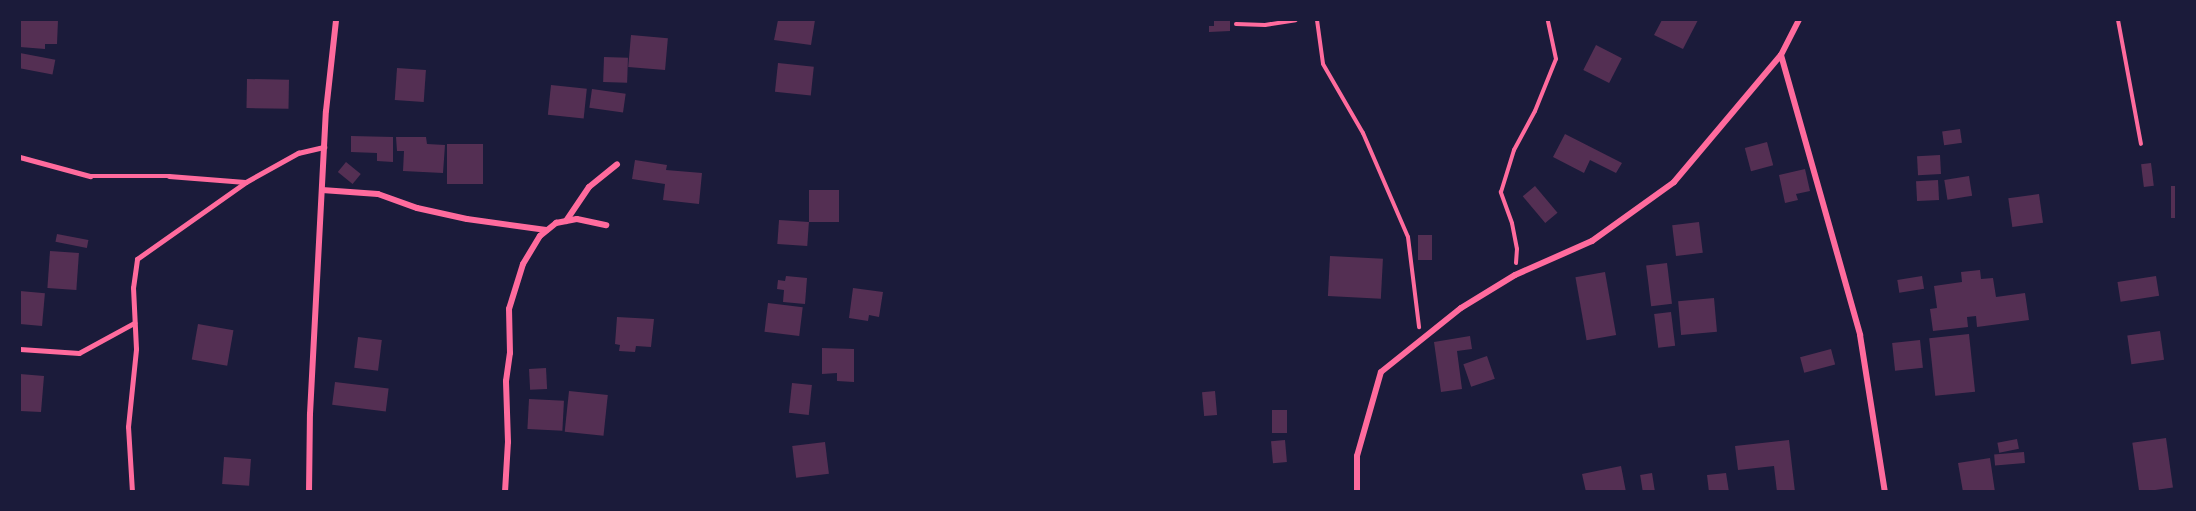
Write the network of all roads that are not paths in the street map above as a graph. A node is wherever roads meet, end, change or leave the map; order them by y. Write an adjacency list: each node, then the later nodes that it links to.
1 (336, 20): 4 (street)
2 (1799, 20): 3 (street)
3 (1781, 55): 17 (street); 18 (street)
4 (324, 147): 7 (lane); 8 (street)
5 (20, 157): 7 (lane)
6 (617, 164): 9 (street)
7 (246, 182): 12 (lane)
8 (322, 190): 11 (street); 15 (street)
9 (566, 221): 10 (street); 11 (street)
10 (606, 225)
11 (546, 230): 16 (street)
12 (134, 323): 13 (lane); 14 (lane)
13 (20, 349)
14 (132, 492)
15 (309, 492)
16 (505, 492)
17 (1357, 492)
18 (1886, 492)

